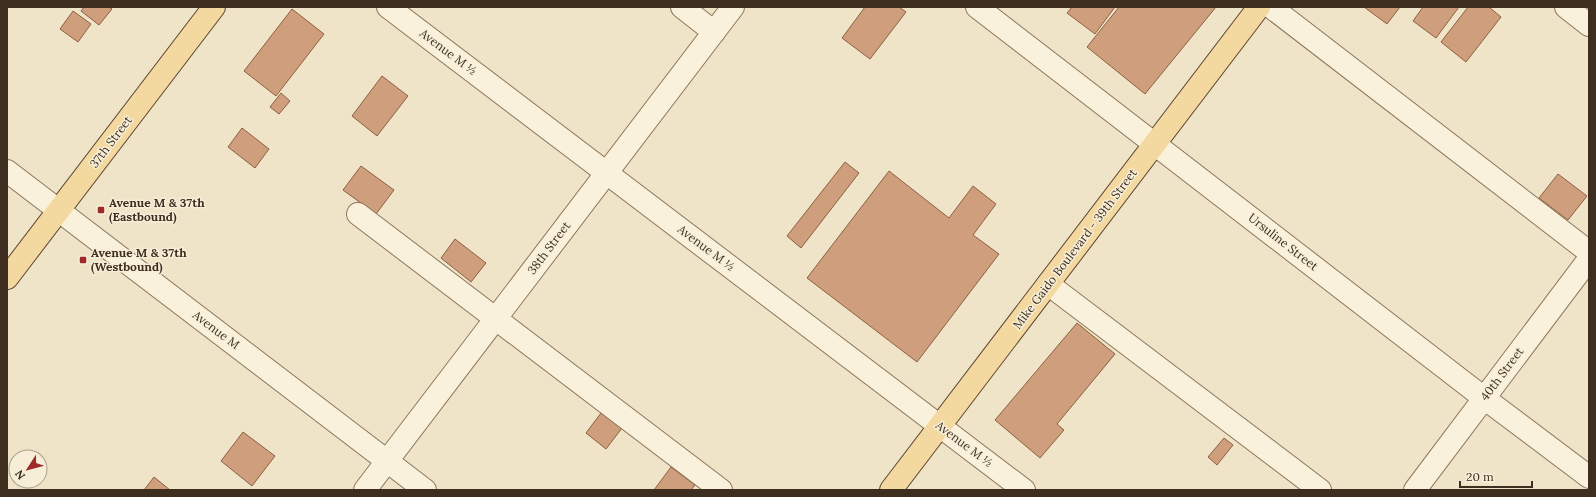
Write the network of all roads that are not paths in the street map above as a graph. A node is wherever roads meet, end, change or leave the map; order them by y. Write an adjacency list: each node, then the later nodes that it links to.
1 (214, 7): 14 (main road, 37th Street)
2 (388, 7): 13 (street, Avenue M ½)
3 (682, 7): 10 (street)
4 (733, 7): 10 (street, 38th Street)
5 (977, 7): 11 (street, Ursuline Street)
6 (1259, 7): 11 (main road, Mike Gaido Boulevard - 39th Street)
7 (1271, 7): 16 (street)
8 (1566, 7): 9 (street)
9 (1589, 25)
10 (714, 32): 13 (street, 38th Street)
11 (1155, 143): 19 (main road, Mike Gaido Boulevard - 39th Street); 21 (street, Ursuline Street)
12 (7, 171): 14 (street, Avenue M)
13 (607, 173): 20 (street, 38th Street); 22 (street, Avenue M ½)
14 (59, 210): 18 (main road, 37th Street); 23 (street, Avenue M)
15 (358, 214): 20 (street)
16 (1589, 252)
17 (1589, 259): 21 (street, 40th Street)
18 (7, 278)
19 (1048, 284): 22 (main road, Mike Gaido Boulevard - 39th Street); 30 (street)
20 (496, 318): 23 (street, 38th Street); 27 (street)
21 (1484, 398): 24 (street, Ursuline Street); 31 (street, 40th Street)
22 (940, 426): 28 (main road, Mike Gaido Boulevard - 39th Street); 29 (street, Avenue M ½)
23 (387, 461): 25 (street, 38th Street); 26 (street, Avenue M)
24 (1589, 476)
25 (365, 490)
26 (425, 490)
27 (721, 490)
28 (891, 490)
29 (1024, 490)
30 (1320, 490)
31 (1415, 490)

